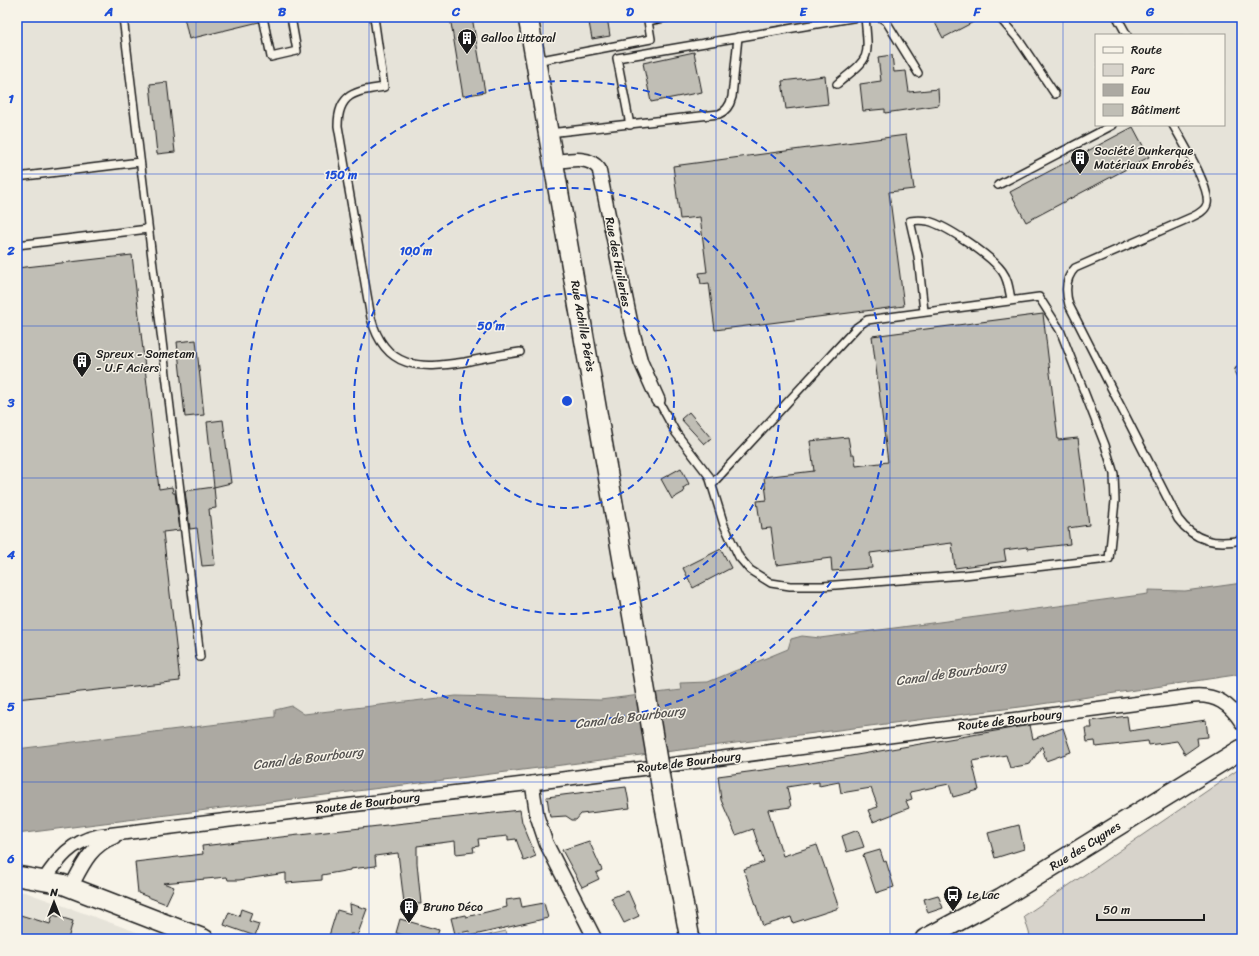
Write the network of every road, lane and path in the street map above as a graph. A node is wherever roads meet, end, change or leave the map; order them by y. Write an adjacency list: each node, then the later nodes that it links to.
1 (123, 17): 22 (lane)
2 (263, 17): 3 (lane)
3 (291, 17)
4 (374, 17): 30 (lane)
5 (528, 17): 14 (street, Rue Achille Pérès)
6 (669, 17): 14 (lane)
7 (858, 17): 13 (lane)
8 (865, 17): 16 (lane)
9 (880, 17): 15 (lane)
10 (999, 17): 17 (lane)
11 (1117, 17): 12 (lane)
12 (1126, 34)
13 (738, 37): 18 (lane); 18 (lane)
14 (536, 61): 21 (street, Rue Achille Pérès)
15 (918, 73)
16 (837, 84)
17 (1055, 94)
18 (630, 125): 21 (lane)
19 (1111, 126): 25 (lane)
20 (1175, 126): 33 (lane)
21 (549, 133): 23 (street, Rue Achille Pérès)
22 (140, 162): 24 (lane); 26 (lane)
23 (554, 162): 31 (street, Rue des Huileries); 38 (street, Rue Achille Pérès, bridge)
24 (17, 177)
25 (998, 185)
26 (148, 229): 27 (lane); 34 (lane)
27 (17, 245)
28 (1011, 299): 29 (lane); 29 (lane); 32 (lane)
29 (924, 311): 32 (lane)
30 (520, 352)
31 (658, 400): 32 (lane)
32 (712, 484)
33 (1242, 540)
34 (200, 657)
35 (1242, 723): 37 (street, Route de Bourbourg)
36 (1242, 748): 47 (street, Rue des Cygnes)
37 (532, 783): 39 (street, Route de Bourbourg); 44 (street)
38 (664, 802): 45 (street); 46 (street)
39 (125, 833): 41 (street, Route de Bourbourg); 42 (street, Route de Bourbourg)
40 (17, 876): 41 (street)
41 (44, 880): 42 (street)
42 (71, 887): 43 (street)
43 (204, 939)
44 (595, 939)
45 (679, 939)
46 (690, 939)
47 (925, 939)

